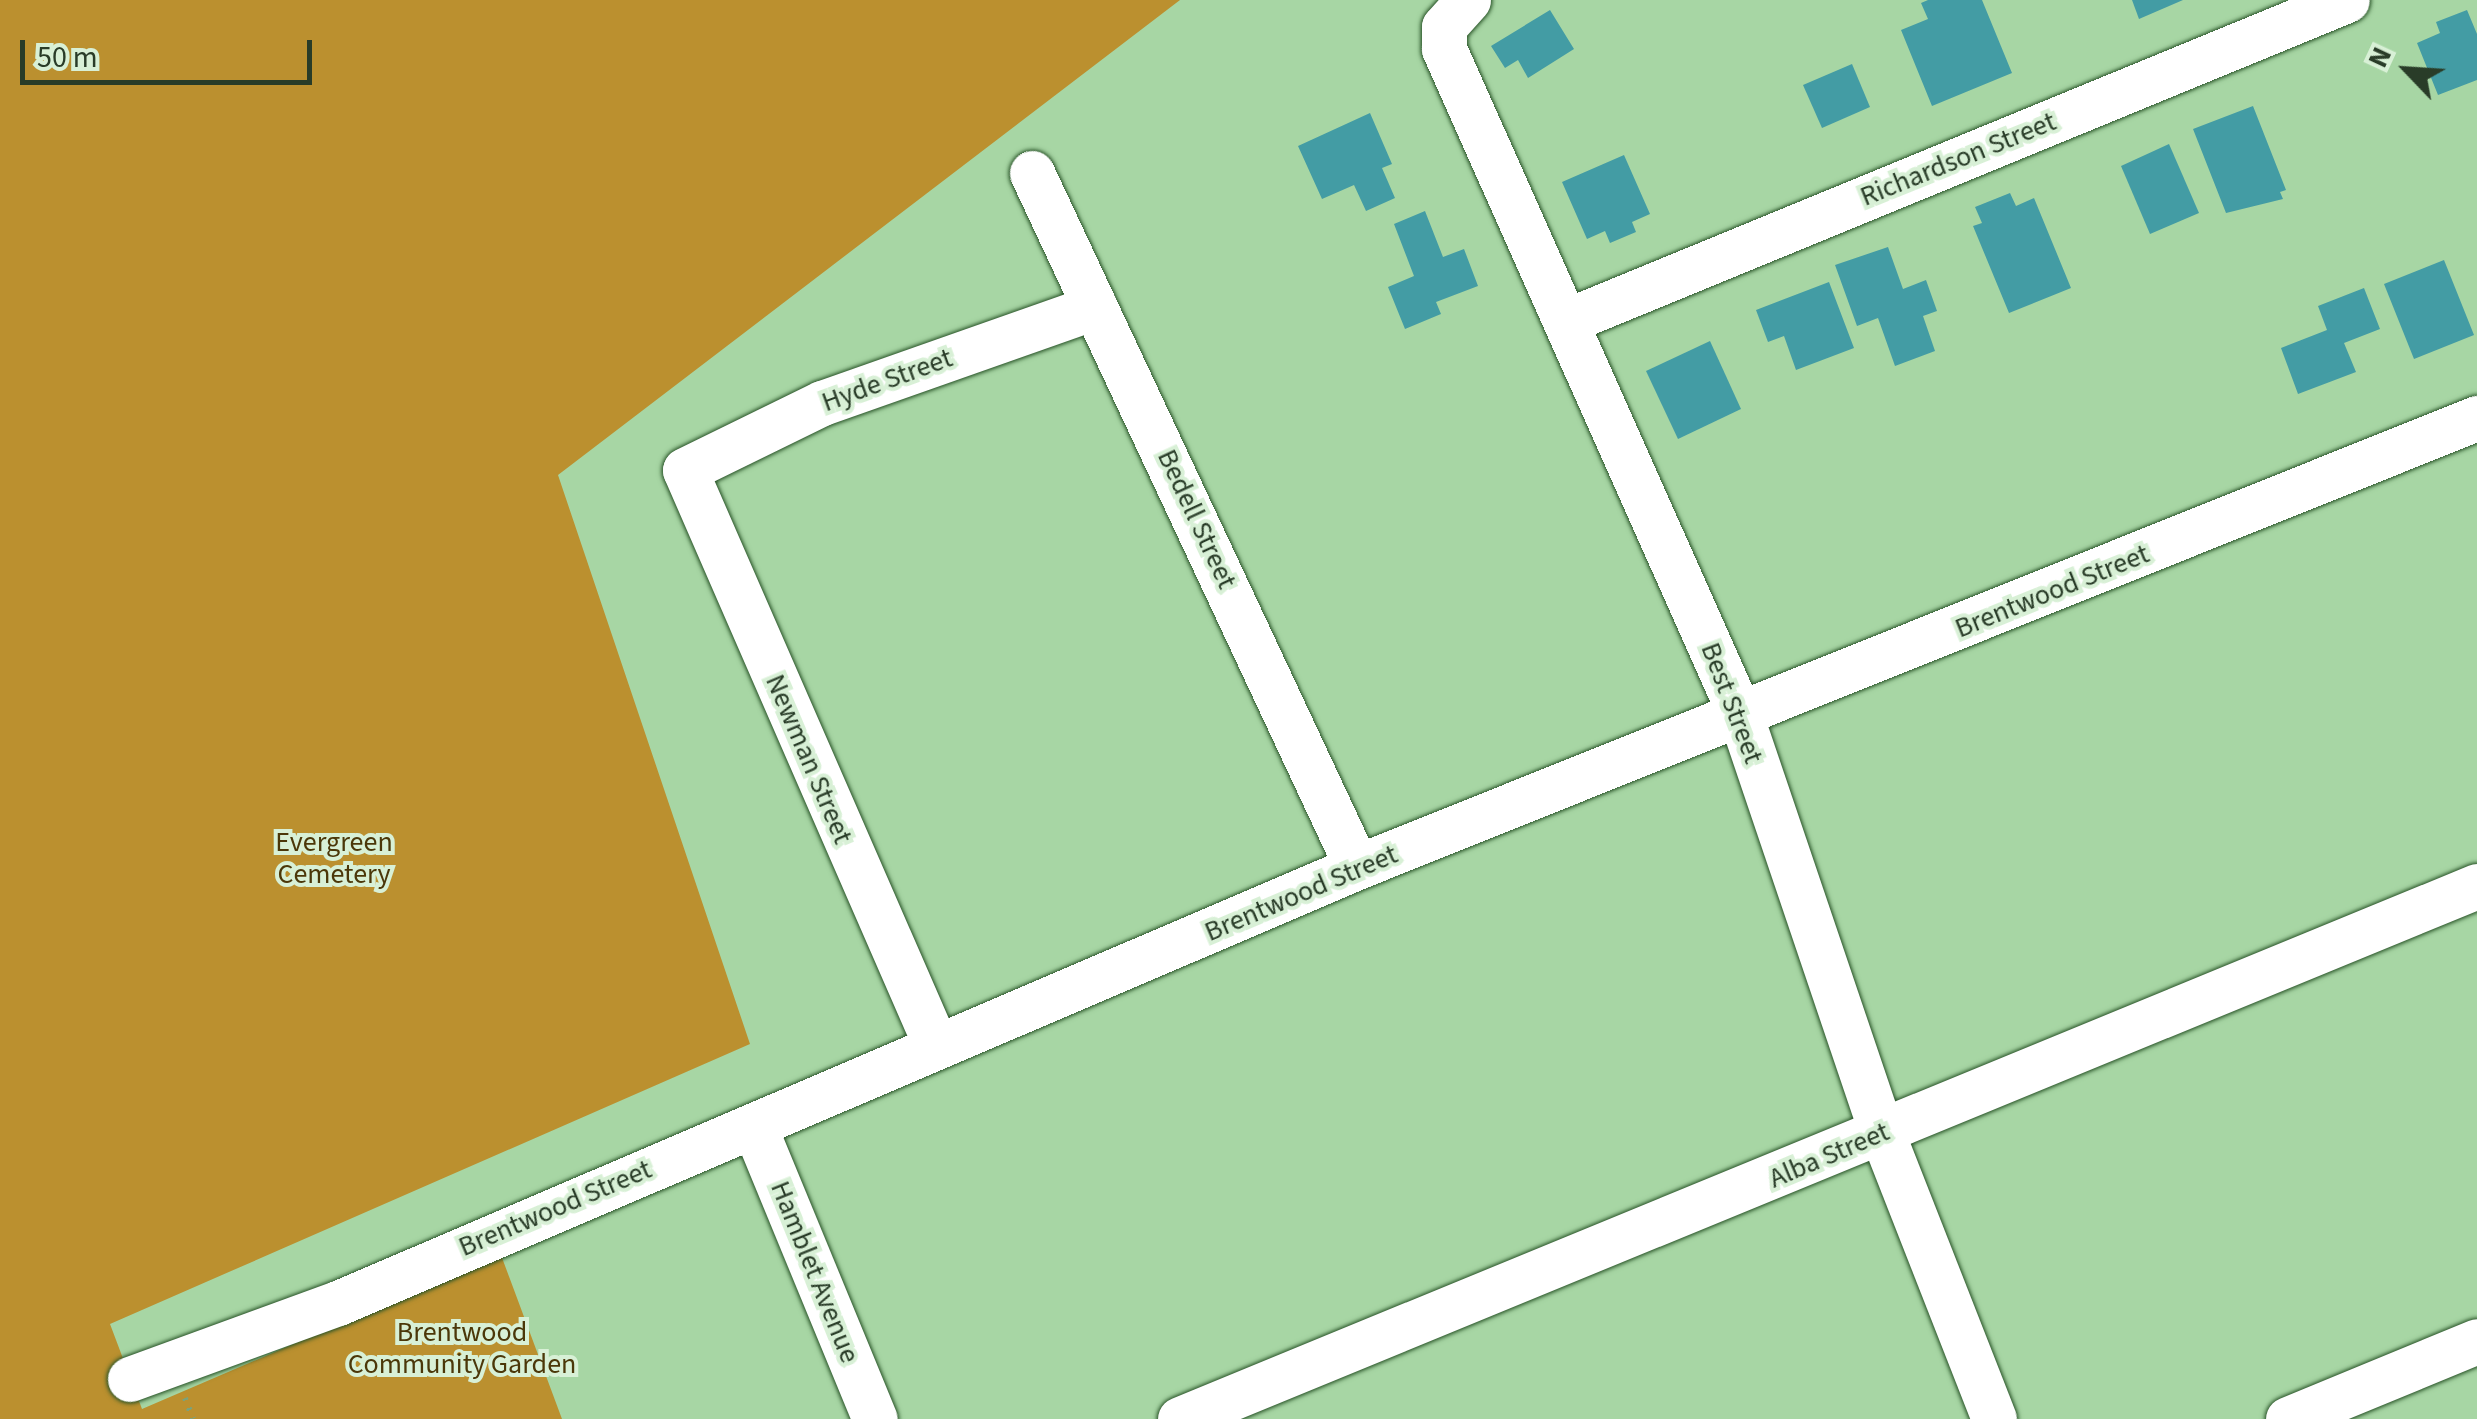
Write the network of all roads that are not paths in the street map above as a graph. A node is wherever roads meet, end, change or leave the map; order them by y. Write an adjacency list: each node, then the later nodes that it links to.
1 (2347, 0): 5 (street, Richardson Street)
2 (1463, 3): 5 (street, Best Street)
3 (1032, 174): 4 (street, Bedell Street)
4 (1095, 308): 7 (street, Hyde Street); 9 (street, Bedell Street)
5 (1569, 320): 8 (street, Best Street)
6 (2477, 418): 8 (street, Brentwood Street)
7 (685, 470): 11 (street, Newman Street)
8 (1740, 714): 9 (street, Brentwood Street); 13 (street, Best Street)
9 (1357, 867): 11 (street, Brentwood Street)
10 (2477, 886): 13 (street, Alba Street)
11 (936, 1046): 12 (street, Brentwood Street)
12 (754, 1126): 15 (street, Brentwood Street); 16 (street, Hamblet Avenue)
13 (1882, 1133): 17 (street, Alba Street); 18 (street, Best Street)
14 (2477, 1341): 19 (street)
15 (130, 1379)
16 (876, 1419)
17 (1180, 1419)
18 (1994, 1419)
19 (2288, 1419)

